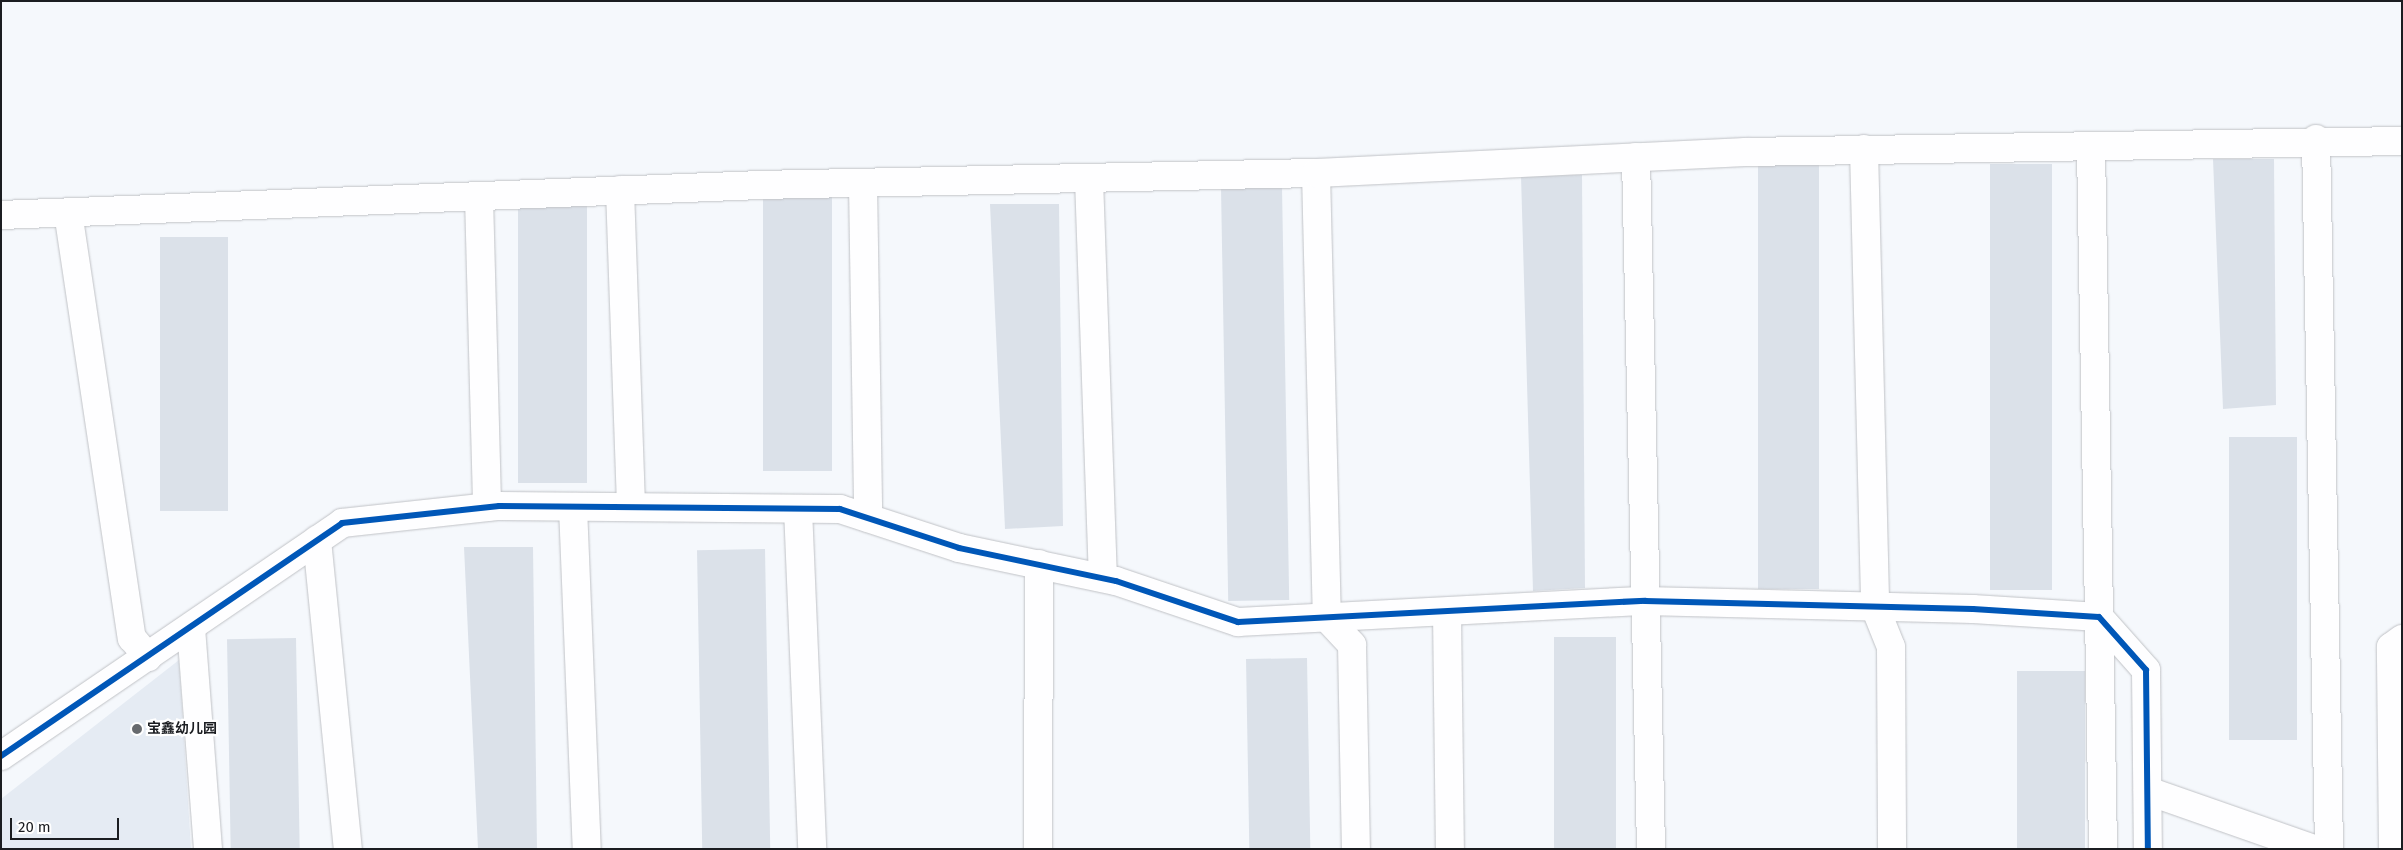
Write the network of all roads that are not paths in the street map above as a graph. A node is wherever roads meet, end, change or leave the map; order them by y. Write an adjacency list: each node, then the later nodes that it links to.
1 (2316, 139): 2 (street); 3 (street); 43 (street)
2 (2402, 141)
3 (2091, 147): 4 (street); 24 (street)
4 (1864, 149): 5 (street); 22 (street)
5 (1636, 157): 6 (street); 21 (street)
6 (1316, 173): 7 (street); 25 (street)
7 (1089, 179): 8 (street); 20 (street)
8 (863, 184): 9 (street); 17 (street)
9 (620, 190): 10 (street); 15 (street)
10 (479, 197): 11 (street); 14 (street)
11 (68, 212): 12 (street); 28 (street)
12 (1, 215)
13 (573, 507): 14 (street); 15 (street); 33 (street)
14 (487, 508): 18 (street)
15 (631, 508): 16 (street)
16 (798, 509): 17 (street); 34 (street)
17 (868, 518): 19 (street)
18 (317, 540): 26 (street); 32 (street)
19 (1039, 564): 20 (street); 35 (street)
20 (1103, 578): 25 (street)
21 (1645, 601): 22 (street); 23 (street); 38 (street)
22 (1875, 607): 24 (street); 39 (street)
23 (1447, 612): 25 (street); 37 (street)
24 (2099, 617): 30 (street); 40 (street)
25 (1328, 618): 36 (street)
26 (191, 628): 28 (street); 31 (street)
27 (2402, 639): 44 (street)
28 (148, 657): 29 (street)
29 (1, 756)
30 (2148, 791): 41 (street); 42 (street)
31 (208, 849)
32 (348, 849)
33 (588, 849)
34 (812, 849)
35 (1038, 849)
36 (1356, 849)
37 (1450, 849)
38 (1651, 849)
39 (1892, 849)
40 (2103, 849)
41 (2148, 849)
42 (2314, 849)
43 (2329, 849)
44 (2393, 849)

